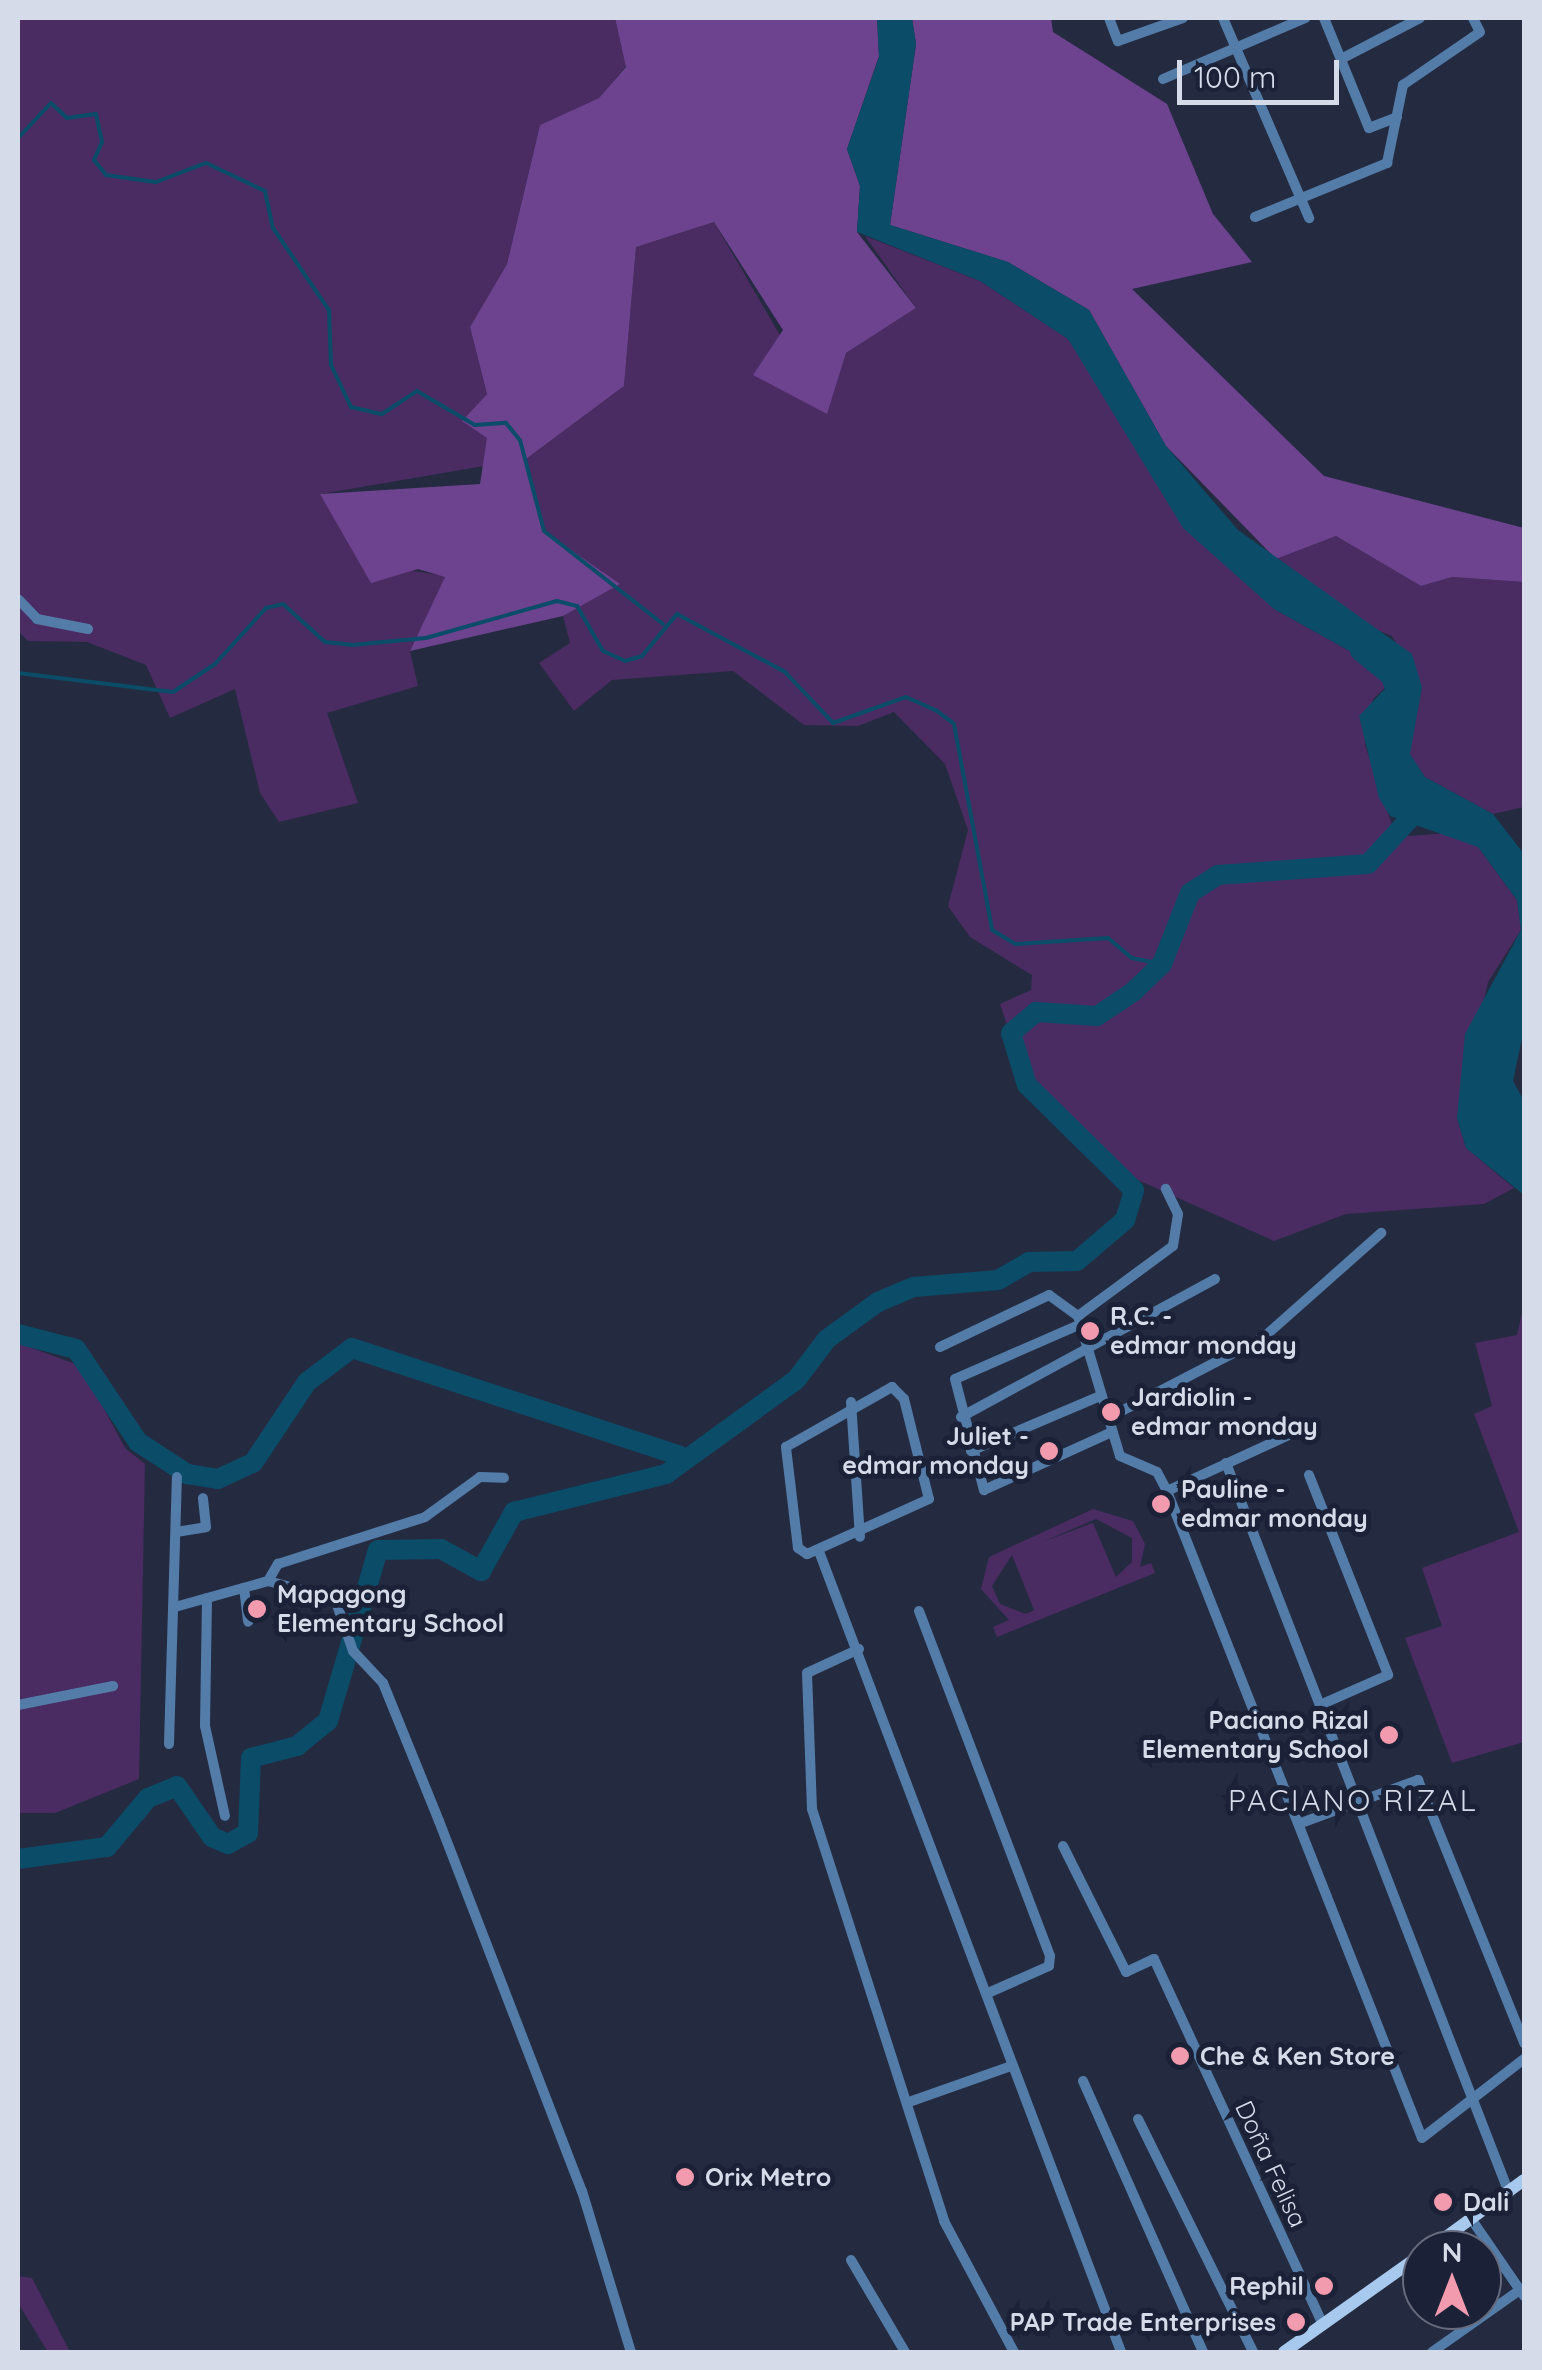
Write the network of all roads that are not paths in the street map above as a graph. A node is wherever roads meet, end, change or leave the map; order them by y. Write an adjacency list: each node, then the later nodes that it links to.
1 (1109, 18): 2 (street)
2 (1183, 18)
3 (1223, 18): 8 (street)
4 (1304, 18): 8 (street)
5 (1324, 18): 9 (street)
6 (1420, 18): 9 (street)
7 (1473, 18): 11 (street)
8 (1236, 46): 10 (street); 12 (street)
9 (1341, 58): 11 (street)
10 (1164, 78)
11 (1397, 117): 12 (street)
12 (1294, 194): 13 (street); 14 (street)
13 (1255, 217)
14 (1309, 218)
15 (18, 599): 16 (street)
16 (88, 629)
17 (1166, 1188): 20 (street)
18 (1381, 1234): 26 (street)
19 (1215, 1279): 22 (street)
20 (1080, 1320): 21 (street); 22 (street); 25 (street)
21 (940, 1347)
22 (1089, 1356): 23 (street); 25 (street)
23 (1102, 1395): 26 (street); 29 (street)
24 (852, 1402): 37 (street); 37 (street); 38 (street)
25 (961, 1417): 29 (street)
26 (1108, 1418): 28 (street)
27 (1306, 1427): 30 (street)
28 (1112, 1432): 29 (street); 34 (street)
29 (971, 1451)
30 (1226, 1462): 34 (street); 47 (street)
31 (1309, 1475): 47 (street)
32 (177, 1477): 36 (street)
33 (504, 1478): 39 (street)
34 (1167, 1491): 52 (street)
35 (203, 1498): 36 (street)
36 (176, 1532): 42 (street)
37 (860, 1537): 38 (street)
38 (820, 1554): 45 (street)
39 (268, 1581): 40 (street); 70 (street)
40 (244, 1588): 41 (street); 44 (street)
41 (207, 1598): 42 (street); 51 (street)
42 (175, 1606): 49 (street)
43 (919, 1611): 54 (street)
44 (248, 1622)
45 (858, 1649): 54 (street); 59 (street)
46 (113, 1686): 48 (street)
47 (1320, 1704): 50 (street)
48 (18, 1705)
49 (169, 1744)
50 (1357, 1803): 52 (street); 55 (street); 60 (street)
51 (225, 1816)
52 (1301, 1823): 60 (street)
53 (1063, 1846): 69 (street, Doña Felisa)
54 (988, 1994): 57 (street)
55 (1524, 2043)
56 (1524, 2059): 60 (street)
57 (1012, 2066): 59 (street); 73 (street)
58 (1083, 2081): 74 (street)
59 (910, 2102): 72 (street)
60 (1474, 2106): 63 (street)
61 (1138, 2118): 75 (street)
62 (1524, 2180): 63 (main road)
63 (1509, 2192): 64 (main road)
64 (1472, 2220): 65 (main road); 68 (street)
65 (1457, 2230)
66 (851, 2260): 71 (street)
67 (1402, 2268): 69 (main road)
68 (1522, 2293): 77 (street)
69 (1323, 2324): 76 (main road)
70 (631, 2352)
71 (906, 2352)
72 (1014, 2352)
73 (1121, 2352)
74 (1203, 2352)
75 (1253, 2352)
76 (1284, 2352)
77 (1432, 2352)

